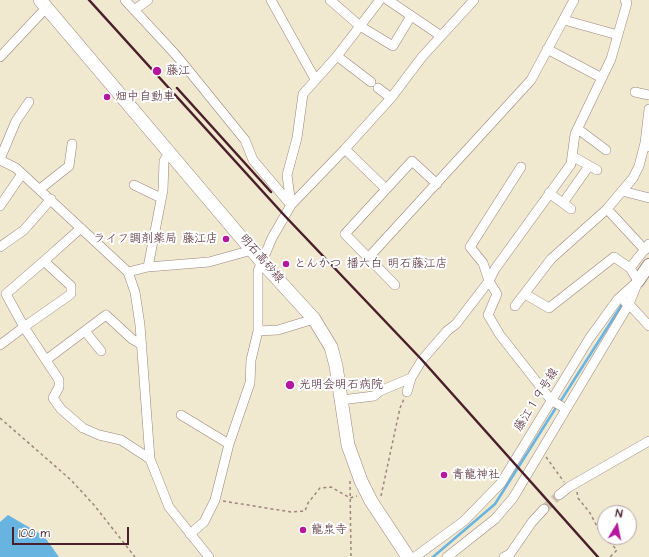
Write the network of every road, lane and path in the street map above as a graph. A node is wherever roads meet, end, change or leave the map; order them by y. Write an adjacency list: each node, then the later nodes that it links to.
1 (126, 0): 11 (street)
2 (148, 0): 11 (street)
3 (271, 0): 21 (street)
4 (330, 0): 14 (street)
5 (380, 0): 14 (street)
6 (388, 0): 12 (street)
7 (474, 0): 16 (street)
8 (574, 0): 13 (street)
9 (625, 0): 15 (street)
10 (43, 4): 19 (street); 32 (main road, 明石高砂線)
11 (134, 10): 47 (street)
12 (411, 16): 14 (street); 16 (street)
13 (564, 20): 15 (street); 17 (street)
14 (360, 26): 18 (street)
15 (618, 35): 20 (street)
16 (441, 36): 24 (street)
17 (547, 49): 20 (street); 37 (street)
18 (337, 56): 21 (street); 24 (street)
19 (0, 57)
20 (602, 78): 27 (street)
21 (315, 79): 47 (street)
22 (635, 92): 23 (street)
23 (649, 95)
24 (391, 98): 30 (street)
25 (29, 102): 34 (street)
26 (649, 109): 29 (street)
27 (578, 129): 31 (street); 33 (street)
28 (72, 144): 40 (street)
29 (647, 146): 41 (street)
30 (345, 149): 39 (street); 47 (street)
31 (606, 150)
32 (170, 152): 43 (street); 54 (main road, 明石高砂線)
33 (572, 156): 42 (street); 46 (street)
34 (0, 159): 36 (street)
35 (521, 167): 62 (street)
36 (22, 174): 40 (street); 48 (street)
37 (437, 184): 39 (street); 55 (street)
38 (134, 185): 43 (street)
39 (386, 189): 55 (street)
40 (40, 190): 45 (street)
41 (622, 191): 44 (street); 50 (street)
42 (549, 193): 46 (street); 62 (street)
43 (161, 198): 59 (street)
44 (649, 198)
45 (51, 199): 51 (street); 52 (street)
46 (563, 203): 49 (street)
47 (291, 205): 57 (street)
48 (0, 206)
49 (571, 209)
50 (607, 209): 53 (street); 65 (street)
51 (81, 228): 56 (street); 61 (street)
52 (0, 247)
53 (647, 247): 60 (street)
54 (252, 250): 57 (main road, 明石高砂線); 59 (street)
55 (369, 257): 64 (street)
56 (44, 260): 70 (street); 70 (street)
57 (261, 261): 69 (main road, 明石高砂線); 73 (street)
58 (649, 265): 63 (street)
59 (148, 267): 61 (street)
60 (630, 268): 63 (street); 65 (street)
61 (128, 272): 75 (street)
62 (489, 281): 78 (street); 81 (street)
63 (638, 281): 66 (street, 藤江１９号線); 67 (street)
64 (395, 285)
65 (524, 294): 68 (street)
66 (618, 299): 67 (street); 81 (street, 藤江１９号線)
67 (629, 304): 71 (street); 82 (street)
68 (515, 306)
69 (314, 319): 73 (street); 80 (main road, 明石高砂線)
70 (24, 326): 74 (street); 77 (street)
71 (649, 326)
72 (85, 331): 75 (street); 76 (street); 77 (street)
73 (258, 331): 86 (street)
74 (0, 345)
75 (142, 345): 88 (street)
76 (101, 351)
77 (46, 360): 88 (street)
78 (411, 378): 79 (street); 80 (street)
79 (407, 392): 96 (path)
80 (341, 400): 89 (main road, 明石高砂線)
81 (551, 400): 82 (street); 103 (street, 藤江１９号線)
82 (566, 409): 87 (street)
83 (181, 415): 86 (street)
84 (0, 418): 99 (path)
85 (649, 441): 90 (street)
86 (229, 444): 94 (street)
87 (542, 451): 90 (path); 104 (street)
88 (150, 459): 97 (street)
89 (357, 471): 91 (main road, 明石高砂線); 93 (path)
90 (571, 486): 92 (street); 105 (path)
91 (366, 492): 93 (path); 96 (main road, 明石高砂線)
92 (559, 495)
93 (350, 498): 94 (path); 101 (path)
94 (215, 499): 97 (street)
95 (544, 509): 98 (street)
96 (377, 510): 102 (main road, 明石高砂線)
97 (190, 534): 100 (street)
98 (509, 556)
99 (135, 557)
100 (209, 557)
101 (350, 557)
102 (408, 557)
103 (416, 557)
104 (447, 557)
105 (610, 557)

